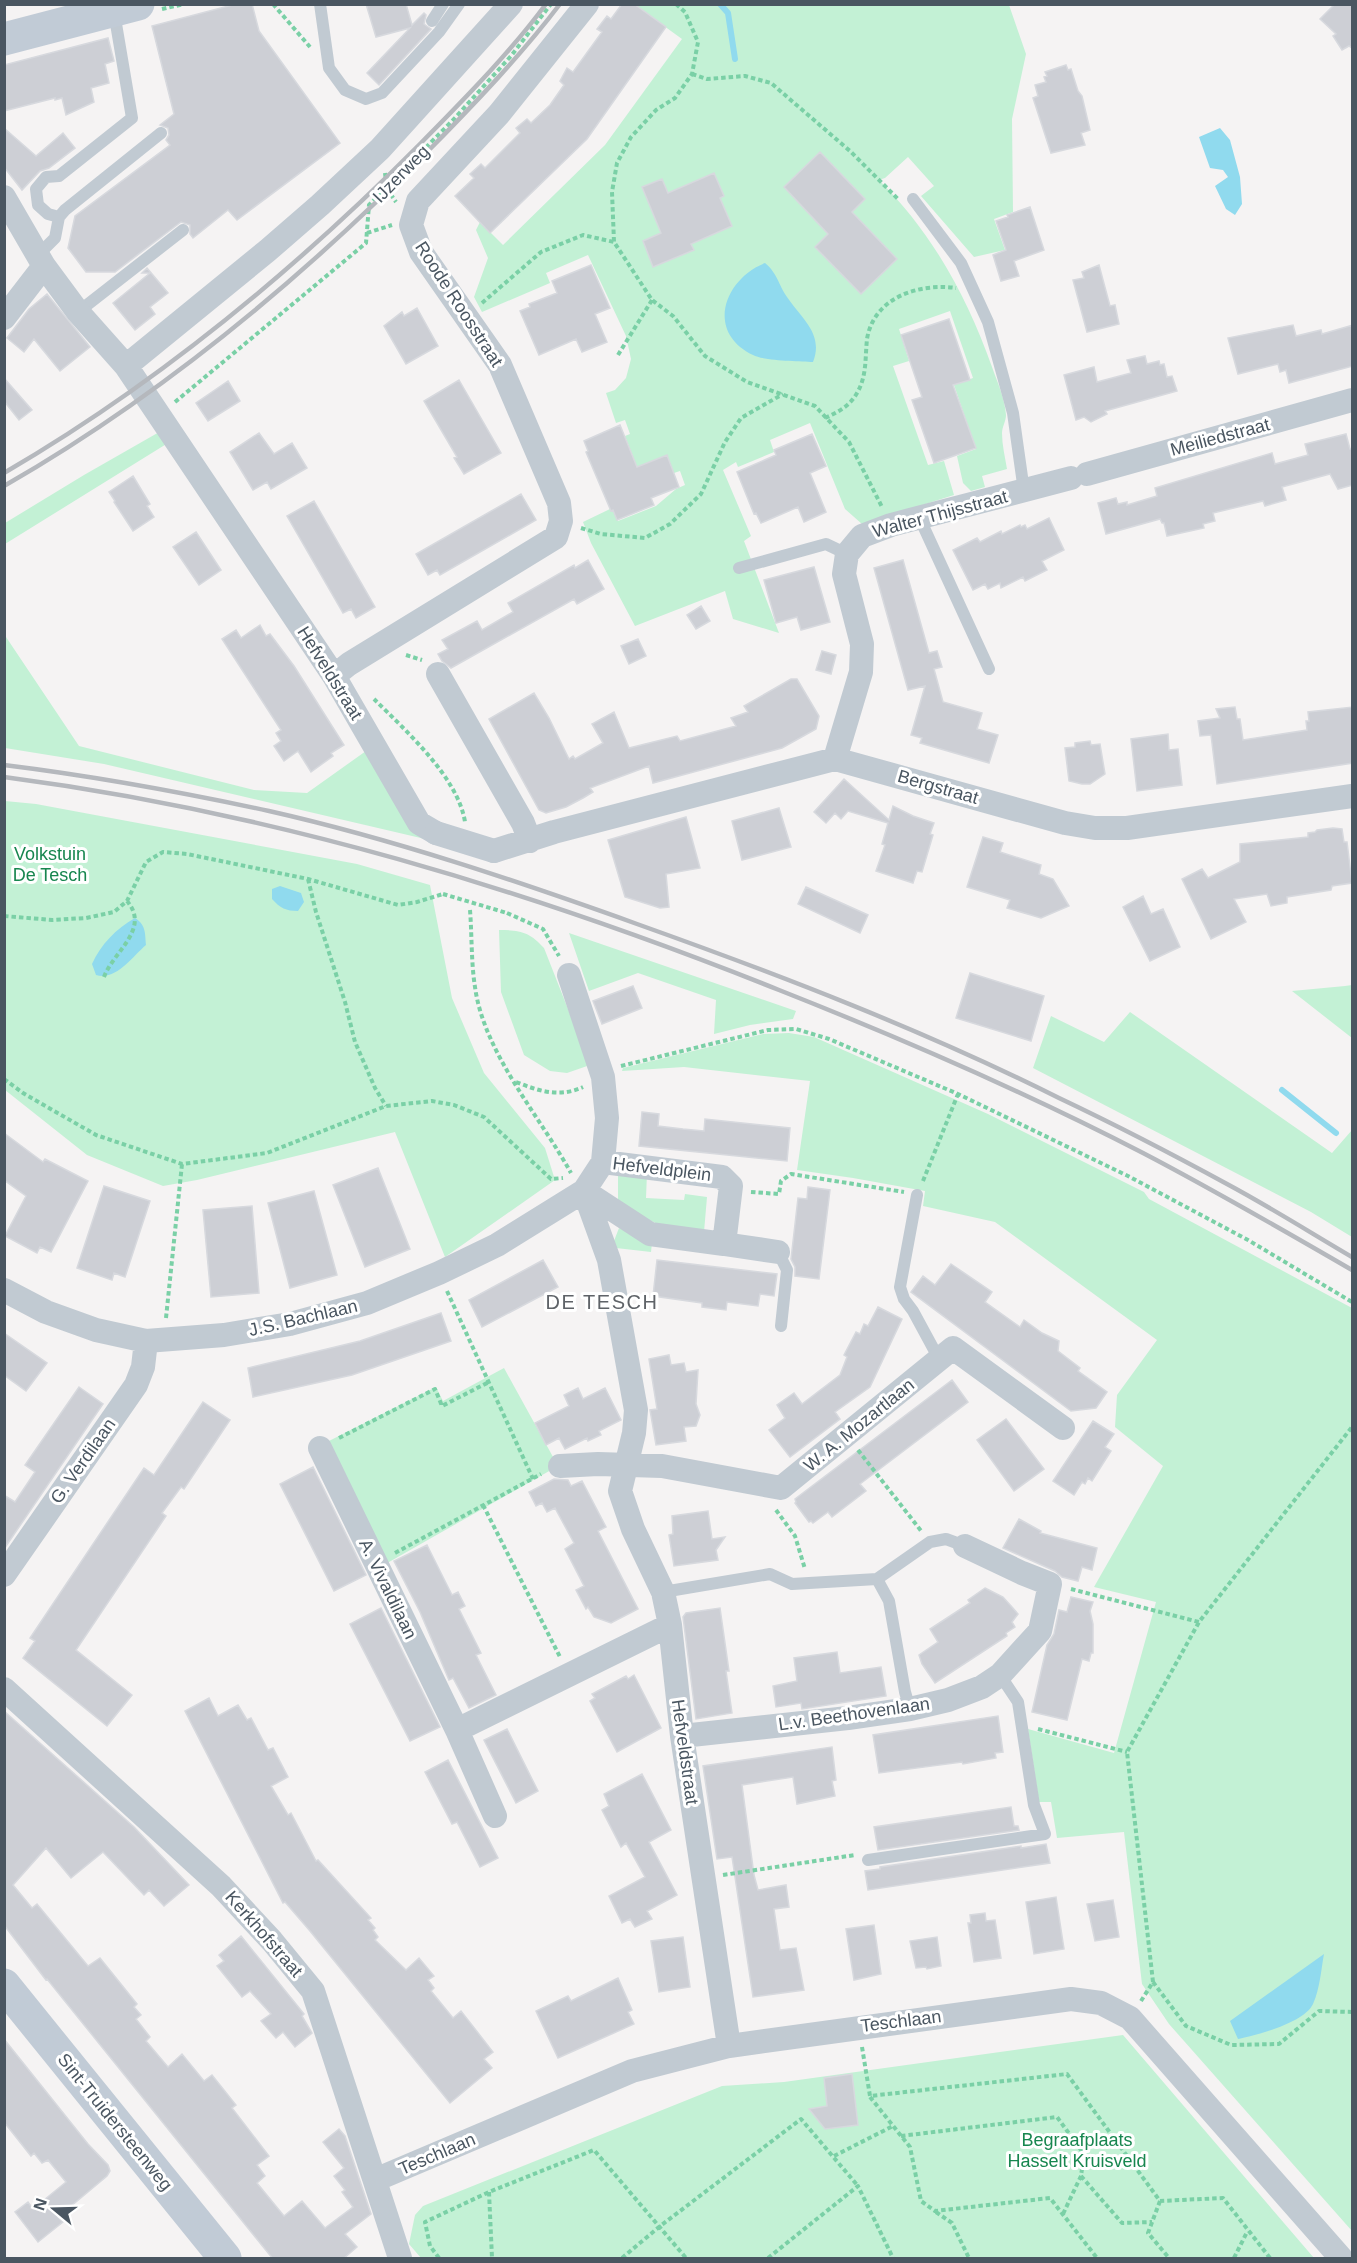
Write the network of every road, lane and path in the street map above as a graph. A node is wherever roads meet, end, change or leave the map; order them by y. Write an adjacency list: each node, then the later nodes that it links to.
1 (273, 4): 12 (path)
2 (320, 4): 12 (lane)
3 (443, 4): 10 (lane)
4 (459, 4): 12 (lane)
5 (511, 4): 29 (street, IJzerweg)
6 (551, 4): 20 (path, IJzerweg)
7 (587, 4): 26 (street, Roode Roosstraat)
8 (676, 4): 13 (path)
9 (126, 8): 11 (main road); 17 (lane)
10 (432, 21)
11 (4, 39)
12 (329, 68)
13 (692, 74): 16 (path); 21 (path)
14 (161, 133): 17 (lane)
15 (4, 197): 22 (street, Hefveldstraat)
16 (909, 204): 35 (lane)
17 (59, 217): 22 (lane)
18 (397, 223): 20 (path)
19 (183, 230): 25 (lane)
20 (367, 233): 32 (path, IJzerweg)
21 (614, 242): 24 (path); 26 (path)
22 (41, 261): 25 (street, Hefveldstraat); 27 (street)
23 (954, 279): 33 (path)
24 (651, 300): 28 (path); 30 (path)
25 (78, 312): 29 (street, Hefveldstraat)
26 (466, 317): 37 (street, Roode Roosstraat)
27 (4, 318)
28 (618, 355)
29 (126, 366): 44 (street, Hefveldstraat)
30 (783, 394): 33 (path); 37 (path)
31 (1353, 400): 34 (street, Meiliedstraat)
32 (172, 405)
33 (825, 418): 38 (path)
34 (1079, 476): 35 (street, Walter Thijsstraat)
35 (1024, 491): 36 (street, Walter Thijsstraat)
36 (921, 519): 38 (street, Walter Thijsstraat); 42 (lane)
37 (561, 521): 44 (street)
38 (891, 525): 39 (street, Walter Thijsstraat)
39 (847, 554): 40 (lane); 46 (street)
40 (739, 568)
41 (398, 656): 43 (path)
42 (990, 669)
43 (438, 674): 49 (street)
44 (334, 676): 49 (street, Hefveldstraat, bridge)
45 (371, 696): 48 (path)
46 (835, 759): 47 (street, Bergstraat); 49 (street)
47 (1353, 796)
48 (465, 827)
49 (530, 841)
50 (308, 879): 51 (path); 54 (path, bridge); 60 (path)
51 (127, 901): 53 (path); 55 (path)
52 (470, 910): 58 (path)
53 (4, 916)
54 (569, 975): 56 (street)
55 (104, 977)
56 (603, 1077): 58 (path); 59 (path); 61 (street)
57 (4, 1079): 62 (path)
58 (516, 1082): 60 (path)
59 (958, 1094): 65 (path); 70 (path)
60 (386, 1106): 62 (path)
61 (603, 1162): 63 (street, Hefveldplein); 64 (street)
62 (182, 1164): 72 (path)
63 (731, 1186): 65 (path); 66 (street, Hefveldplein)
64 (584, 1191): 66 (street); 68 (street, J.S. Bachlaan); 80 (street, Hefveldstraat)
65 (917, 1194): 73 (lane)
66 (724, 1244): 67 (street)
67 (778, 1252): 71 (lane)
68 (439, 1274): 72 (street, J.S. Bachlaan); 74 (path)
69 (4, 1290): 72 (street, J.S. Bachlaan)
70 (1353, 1302)
71 (781, 1326)
72 (154, 1341): 87 (street, G. Verdilaan)
73 (939, 1359): 76 (street); 77 (street, W. A. Mozartlaan)
74 (489, 1382): 78 (path); 81 (path)
75 (1353, 1427): 92 (path)
76 (1063, 1428)
77 (846, 1435): 82 (street, W. A. Mozartlaan); 84 (path)
78 (320, 1448): 86 (street, A. Vivaldilaan)
79 (560, 1466): 80 (street); 81 (path)
80 (625, 1466): 82 (street, W. A. Mozartlaan); 90 (street, Hefveldstraat)
81 (533, 1479): 83 (path)
82 (757, 1483): 89 (path)
83 (483, 1505): 86 (path); 94 (path)
84 (930, 1542): 85 (lane); 88 (lane)
85 (966, 1546): 95 (street, L.v. Beethovenlaan)
86 (376, 1564): 99 (street, A. Vivaldilaan)
87 (4, 1575)
88 (877, 1579): 89 (lane); 97 (lane)
89 (809, 1582): 90 (lane)
90 (663, 1592): 93 (street, Hefveldstraat)
91 (1092, 1595): 92 (path)
92 (1199, 1622): 101 (path)
93 (670, 1625): 94 (street); 100 (street, Hefveldstraat)
94 (569, 1675): 99 (street)
95 (1000, 1675): 97 (street, L.v. Beethovenlaan); 98 (lane)
96 (4, 1689): 116 (street, Kerkhofstraat)
97 (910, 1709): 100 (street, L.v. Beethovenlaan)
98 (1023, 1725): 101 (path); 103 (lane)
99 (457, 1730): 102 (street, A. Vivaldilaan)
100 (682, 1736): 104 (street, Hefveldstraat)
101 (1127, 1752): 105 (path)
102 (495, 1816)
103 (862, 1857): 104 (path)
104 (704, 1877): 110 (street, Hefveldstraat)
105 (1153, 1982): 107 (path); 108 (path)
106 (4, 1985): 125 (main road, Sint-Truidersteenweg)
107 (1353, 2012)
108 (1130, 2018): 109 (street, Teschlaan); 138 (street, Teschlaan)
109 (860, 2026): 110 (street, Teschlaan); 111 (path)
110 (729, 2046): 116 (street, Teschlaan)
111 (870, 2096): 112 (path); 119 (path)
112 (893, 2126): 113 (path); 114 (path)
113 (901, 2136): 115 (path); 120 (path)
114 (834, 2156): 117 (path); 123 (path)
115 (1081, 2176): 121 (path); 122 (path)
116 (375, 2180): 126 (street, Kerkhofstraat)
117 (858, 2186): 131 (path); 132 (path)
118 (489, 2192): 123 (path); 127 (path); 128 (path)
119 (1160, 2201): 122 (path); 124 (path)
120 (935, 2211): 121 (path); 133 (path)
121 (1063, 2214): 134 (path)
122 (1152, 2222): 135 (path)
123 (659, 2227): 129 (path); 130 (path)
124 (1248, 2232): 136 (path); 137 (path)
125 (225, 2259)
126 (400, 2259)
127 (439, 2259)
128 (492, 2259)
129 (622, 2259)
130 (686, 2259)
131 (768, 2259)
132 (893, 2259)
133 (969, 2259)
134 (1097, 2259)
135 (1169, 2259)
136 (1234, 2259)
137 (1270, 2259)
138 (1341, 2259)

